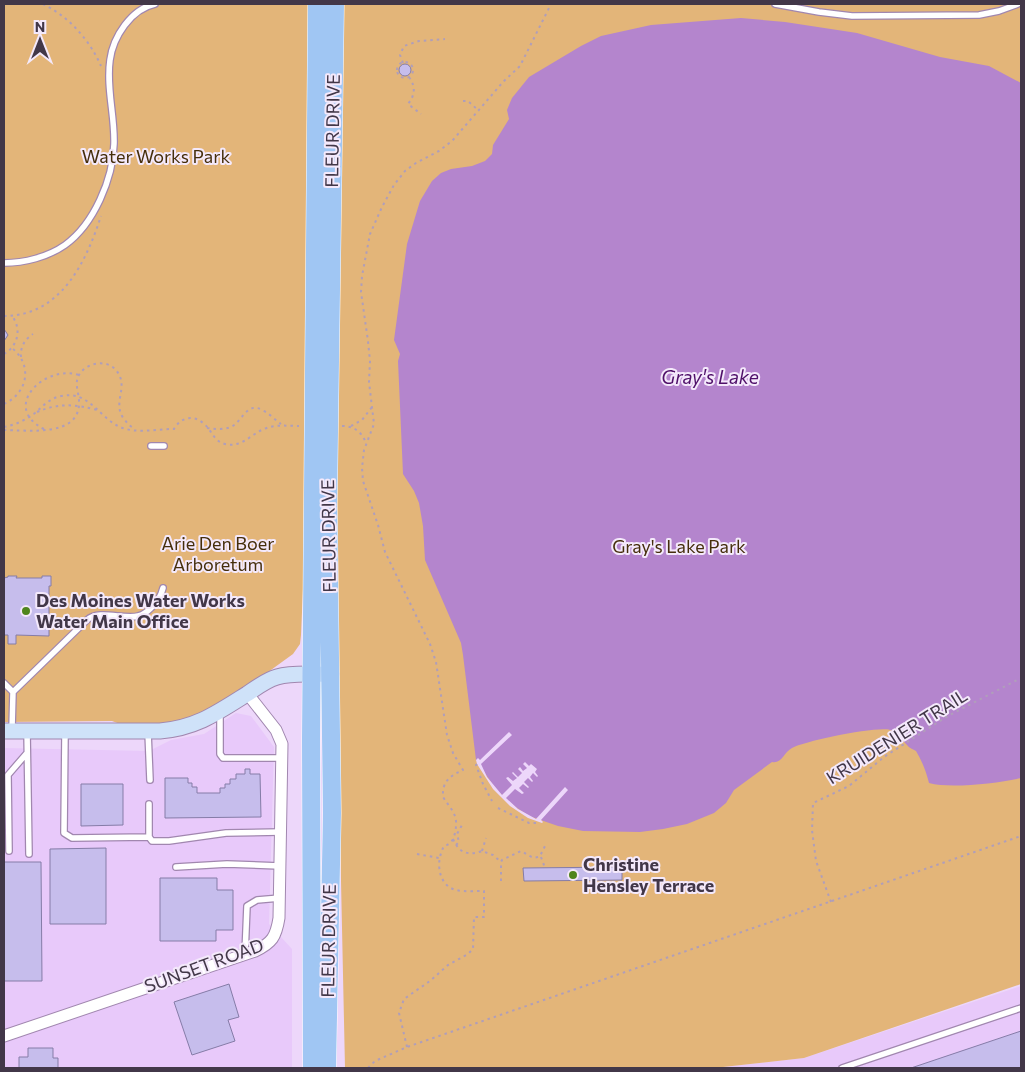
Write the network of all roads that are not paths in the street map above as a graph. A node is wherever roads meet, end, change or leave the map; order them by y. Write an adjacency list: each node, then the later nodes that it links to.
1 (155, 4): 6 (lane)
2 (317, 4): 11 (main road, FLEUR DRIVE)
3 (335, 4): 10 (main road, FLEUR DRIVE)
4 (775, 4): 5 (lane)
5 (1018, 4)
6 (4, 263)
7 (150, 446): 8 (lane)
8 (164, 446)
9 (163, 588): 13 (lane)
10 (331, 674): 11 (street); 33 (main road, FLEUR DRIVE)
11 (312, 675): 14 (street); 33 (main road, FLEUR DRIVE)
12 (4, 683): 13 (lane)
13 (13, 692): 16 (lane)
14 (248, 693): 15 (street); 20 (street, SUNSET ROAD)
15 (220, 710): 18 (street); 20 (lane)
16 (14, 731): 17 (street); 19 (lane)
17 (65, 731): 18 (street); 24 (lane)
18 (148, 731): 21 (lane)
19 (27, 753): 25 (lane); 26 (lane)
20 (283, 758): 23 (street, SUNSET ROAD)
21 (150, 780)
22 (149, 804): 24 (lane)
23 (281, 832): 24 (lane); 27 (street, SUNSET ROAD)
24 (149, 837)
25 (9, 851)
26 (29, 854)
27 (280, 866): 28 (lane); 29 (street, SUNSET ROAD)
28 (176, 867)
29 (280, 898): 30 (street, SUNSET ROAD); 30 (lane)
30 (245, 954): 32 (street, SUNSET ROAD)
31 (1021, 1008): 36 (lane)
32 (4, 1036)
33 (320, 1036): 34 (main road, FLEUR DRIVE); 35 (main road, FLEUR DRIVE)
34 (312, 1068)
35 (327, 1068)
36 (842, 1068)

